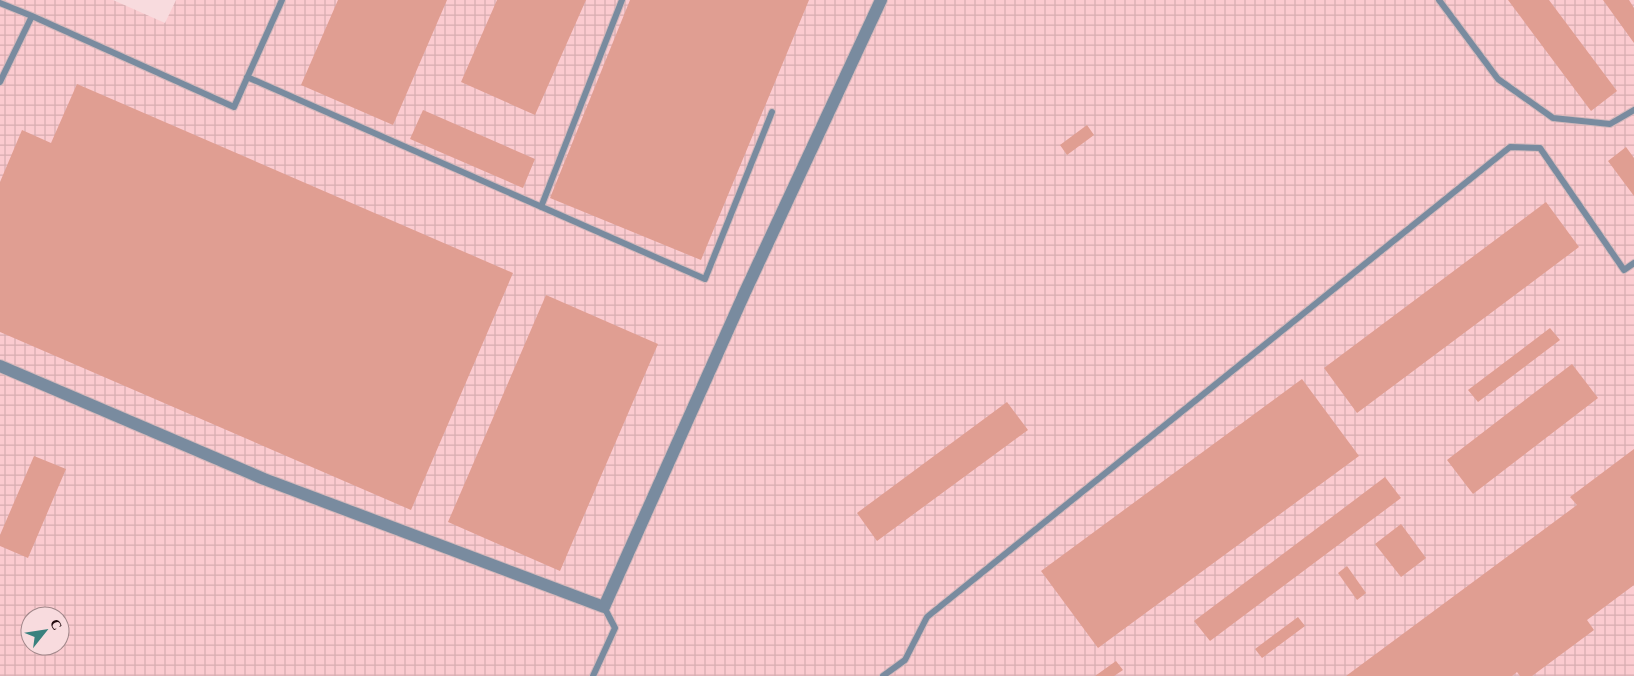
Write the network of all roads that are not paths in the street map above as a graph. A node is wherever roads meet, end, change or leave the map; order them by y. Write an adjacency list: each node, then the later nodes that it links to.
1 (282, 0): 7 (lane)
2 (622, 0): 11 (lane)
3 (881, 0): 14 (street)
4 (1439, 0): 9 (lane)
5 (0, 2): 6 (lane)
6 (32, 16): 7 (lane); 8 (lane)
7 (247, 77): 11 (lane)
8 (0, 82)
9 (1634, 110)
10 (772, 112): 11 (lane)
11 (541, 207)
12 (1634, 263): 16 (lane)
13 (0, 366): 14 (street)
14 (604, 607): 15 (lane)
15 (593, 676)
16 (883, 676)

